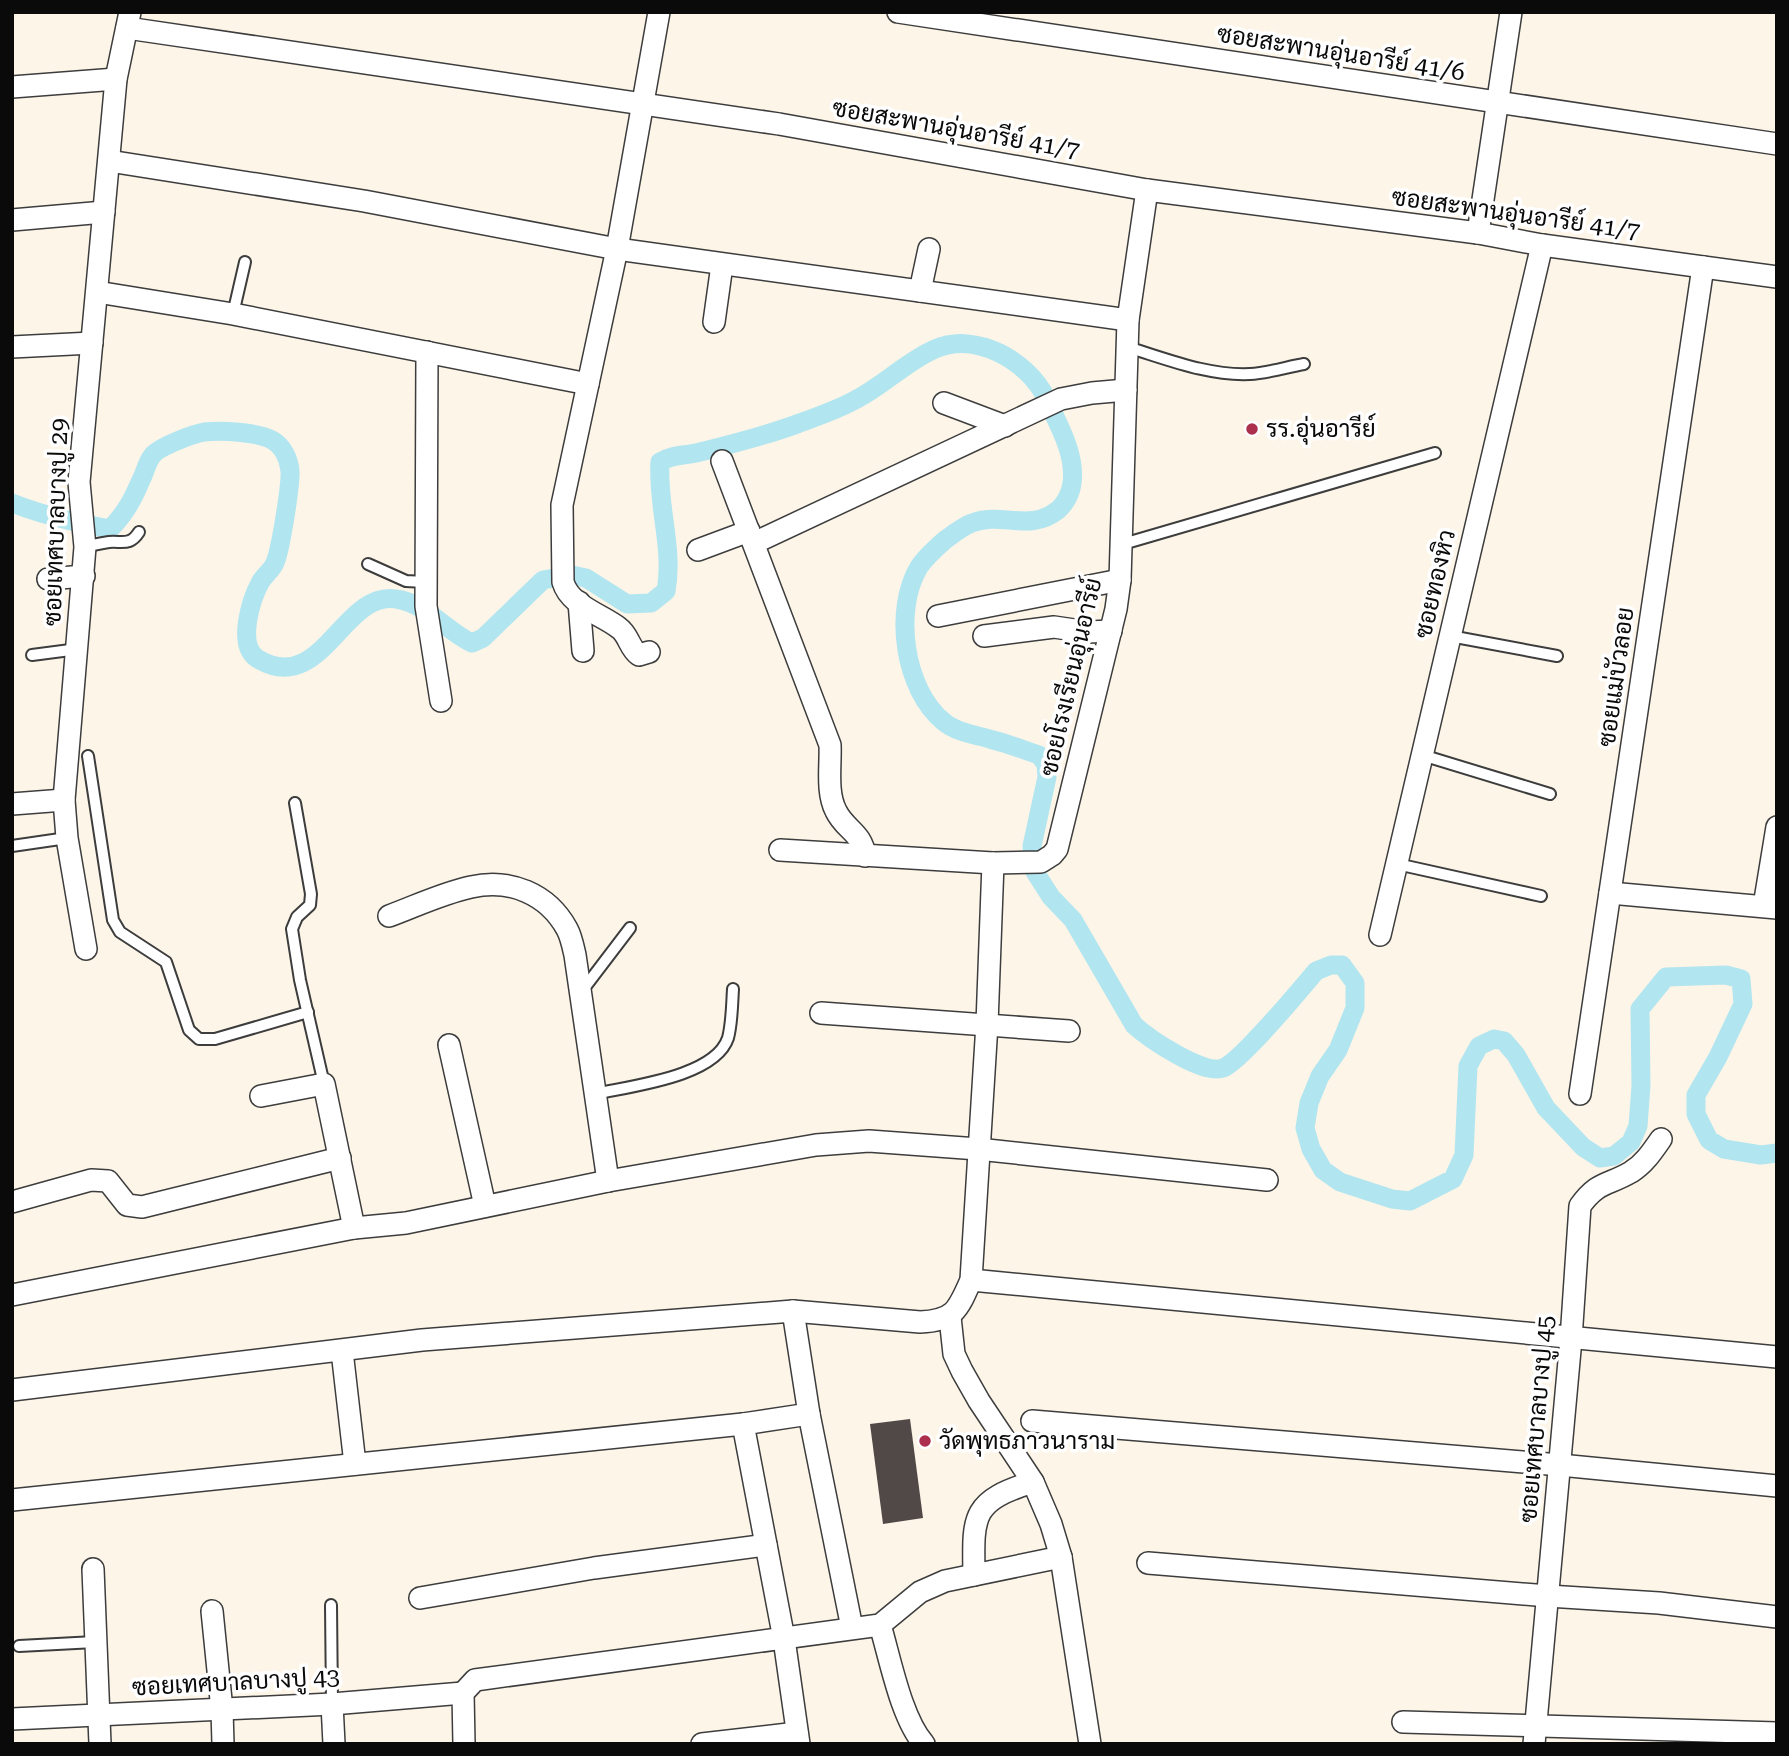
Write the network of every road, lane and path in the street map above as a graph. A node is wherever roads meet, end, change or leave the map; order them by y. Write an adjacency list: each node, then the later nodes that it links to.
1 (659, 12): 7 (street)
2 (898, 12): 8 (street, ซอยสะพานอุ่นอารีย์ 41/6)
3 (1511, 12): 8 (street)
4 (129, 20): 5 (street, ซอยเทศบาลบางปู 29); 7 (street, ซอยสะพานอุ่นอารีย์ 41/7)
5 (116, 79): 6 (street); 10 (street, ซอยเทศบาลบางปู 29)
6 (12, 87)
7 (644, 103): 11 (street, ซอยสะพานอุ่นอารีย์ 41/7); 16 (street)
8 (1498, 104): 9 (street, ซอยสะพานอุ่นอารีย์ 41/6); 14 (street)
9 (1777, 144)
10 (109, 161): 12 (street, ซอยเทศบาลบางปู 29); 16 (street)
11 (1147, 190): 14 (street, ซอยสะพานอุ่นอารีย์ 41/7); 25 (street, ซอยโรงเรียนอุ่นอารีย์)
12 (104, 212): 13 (street); 23 (street, ซอยเทศบาลบางปู 29)
13 (12, 220)
14 (1478, 233): 15 (street, ซอยสะพานอุ่นอารีย์ 41/7)
15 (1542, 245): 20 (street, ซอยสะพานอุ่นอารีย์ 41/7); 52 (street, ซอยทองหิว)
16 (617, 249): 19 (street); 32 (street)
17 (929, 249): 22 (street)
18 (245, 262): 24 (lane)
19 (722, 265): 22 (street); 26 (street)
20 (1703, 267): 21 (street, ซอยสะพานอุ่นอารีย์ 41/7); 72 (street, ซอยแม่บัวลอย)
21 (1777, 277)
22 (920, 291): 25 (street)
23 (97, 292): 24 (street); 27 (street, ซอยเทศบาลบางปู 29)
24 (233, 314): 30 (street)
25 (1128, 320): 29 (street, ซอยโรงเรียนอุ่นอารีย์)
26 (714, 322)
27 (92, 343): 28 (street); 41 (street, ซอยเทศบาลบางปู 29)
28 (12, 347)
29 (1127, 347): 31 (lane); 33 (street, ซอยโรงเรียนอุ่นอารีย์)
30 (427, 352): 32 (street); 47 (street)
31 (1304, 364)
32 (589, 384): 48 (street)
33 (1126, 390): 35 (street); 40 (street, ซอยโรงเรียนอุ่นอารีย์)
34 (944, 403): 35 (street)
35 (1005, 426): 39 (street)
36 (1435, 453): 40 (lane)
37 (722, 461): 39 (street)
38 (139, 532): 41 (lane)
39 (751, 537): 42 (street); 69 (street)
40 (1123, 544): 46 (street, ซอยโรงเรียนอุ่นอารีย์)
41 (85, 546): 44 (street, ซอยเทศบาลบางปู 29)
42 (698, 551)
43 (368, 564): 47 (lane)
44 (84, 576): 45 (street); 53 (street, ซอยเทศบาลบางปู 29)
45 (48, 579)
46 (1120, 580): 49 (street); 50 (street, ซอยโรงเรียนอุ่นอารีย์)
47 (425, 582): 58 (street)
48 (579, 602): 54 (street); 55 (street)
49 (938, 616)
50 (1111, 631): 51 (street); 70 (street, ซอยโรงเรียนอุ่นอารีย์)
51 (984, 636)
52 (1450, 636): 57 (lane); 59 (street, ซอยทองหิว)
53 (78, 649): 56 (lane); 62 (street, ซอยเทศบาลบางปู 29)
54 (583, 651)
55 (649, 653)
56 (32, 655)
57 (1557, 656)
58 (441, 701)
59 (1422, 755): 61 (lane); 71 (street, ซอยทองหิว)
60 (89, 756): 81 (lane)
61 (1550, 794)
62 (64, 800): 64 (street); 66 (street, ซอยเทศบาลบางปู 29)
63 (295, 803): 81 (lane)
64 (12, 804)
65 (1777, 827): 74 (street)
66 (67, 838): 67 (lane); 78 (street, ซอยเทศบาลบางปู 29)
67 (12, 846)
68 (780, 850): 69 (street, ซอยโรงเรียนอุ่นอารีย์)
69 (865, 856): 70 (street, ซอยโรงเรียนอุ่นอารีย์)
70 (993, 863): 83 (street)
71 (1397, 864): 73 (lane); 77 (street, ซอยทองหิว)
72 (1610, 893): 74 (street); 88 (street, ซอยแม่บัวลอย)
73 (1541, 895)
74 (1770, 907)
75 (389, 916): 80 (street)
76 (631, 928): 80 (lane)
77 (1380, 935)
78 (86, 949)
79 (733, 989): 87 (lane)
80 (580, 994): 87 (street)
81 (308, 1012): 86 (lane)
82 (821, 1013): 83 (street)
83 (987, 1024): 84 (street); 91 (street)
84 (1069, 1031)
85 (449, 1045): 96 (street)
86 (324, 1084): 89 (street); 92 (street)
87 (595, 1094): 94 (street)
88 (1580, 1094)
89 (261, 1096)
90 (1661, 1139): 102 (street, ซอยเทศบาลบางปู 45)
91 (978, 1149): 93 (street); 94 (street); 98 (street)
92 (341, 1158): 95 (street); 97 (street)
93 (1266, 1180)
94 (608, 1181): 96 (street)
95 (12, 1202)
96 (485, 1206): 97 (street)
97 (354, 1228): 99 (street)
98 (971, 1280): 101 (street); 102 (street)
99 (12, 1295)
100 (793, 1311): 101 (street); 103 (street); 106 (street)
101 (950, 1317): 111 (street)
102 (1571, 1339): 104 (street); 110 (street, ซอยเทศบาลบางปู 45)
103 (342, 1351): 105 (street); 109 (street)
104 (1777, 1357)
105 (12, 1390)
106 (809, 1414): 108 (street); 125 (street)
107 (1032, 1421): 110 (street)
108 (743, 1424): 109 (street); 114 (street)
109 (355, 1464): 113 (street)
110 (1560, 1465): 112 (street); 119 (street, ซอยเทศบาลบางปู 45)
111 (1033, 1482): 115 (street); 118 (street)
112 (1777, 1486)
113 (12, 1500)
114 (766, 1545): 120 (street); 126 (street)
115 (1061, 1557): 118 (street); 144 (street)
116 (1148, 1563): 119 (street)
117 (93, 1569): 127 (street)
118 (974, 1575): 124 (street)
119 (1548, 1596): 123 (street); 136 (street, ซอยเทศบาลบางปู 45)
120 (420, 1598)
121 (331, 1605): 130 (lane)
122 (212, 1611): 131 (street)
123 (1777, 1617)
124 (880, 1625): 125 (street); 143 (street)
125 (852, 1628): 126 (street)
126 (784, 1639): 129 (street); 137 (street)
127 (95, 1642): 128 (lane); 132 (street)
128 (19, 1646)
129 (463, 1693): 130 (street, ซอยเทศบาลบางปู 43); 141 (street)
130 (332, 1704): 131 (street, ซอยเทศบาลบางปู 43); 140 (street)
131 (222, 1710): 132 (street, ซอยเทศบาลบางปู 43); 139 (street)
132 (99, 1716): 133 (street, ซอยเทศบาลบางปู 43); 138 (street)
133 (12, 1719)
134 (1403, 1722): 136 (street)
135 (1777, 1733): 136 (street)
136 (1535, 1734)
137 (798, 1738): 142 (street)
138 (100, 1744)
139 (223, 1744)
140 (334, 1744)
141 (464, 1744)
142 (702, 1744)
143 (923, 1744)
144 (1090, 1744)

